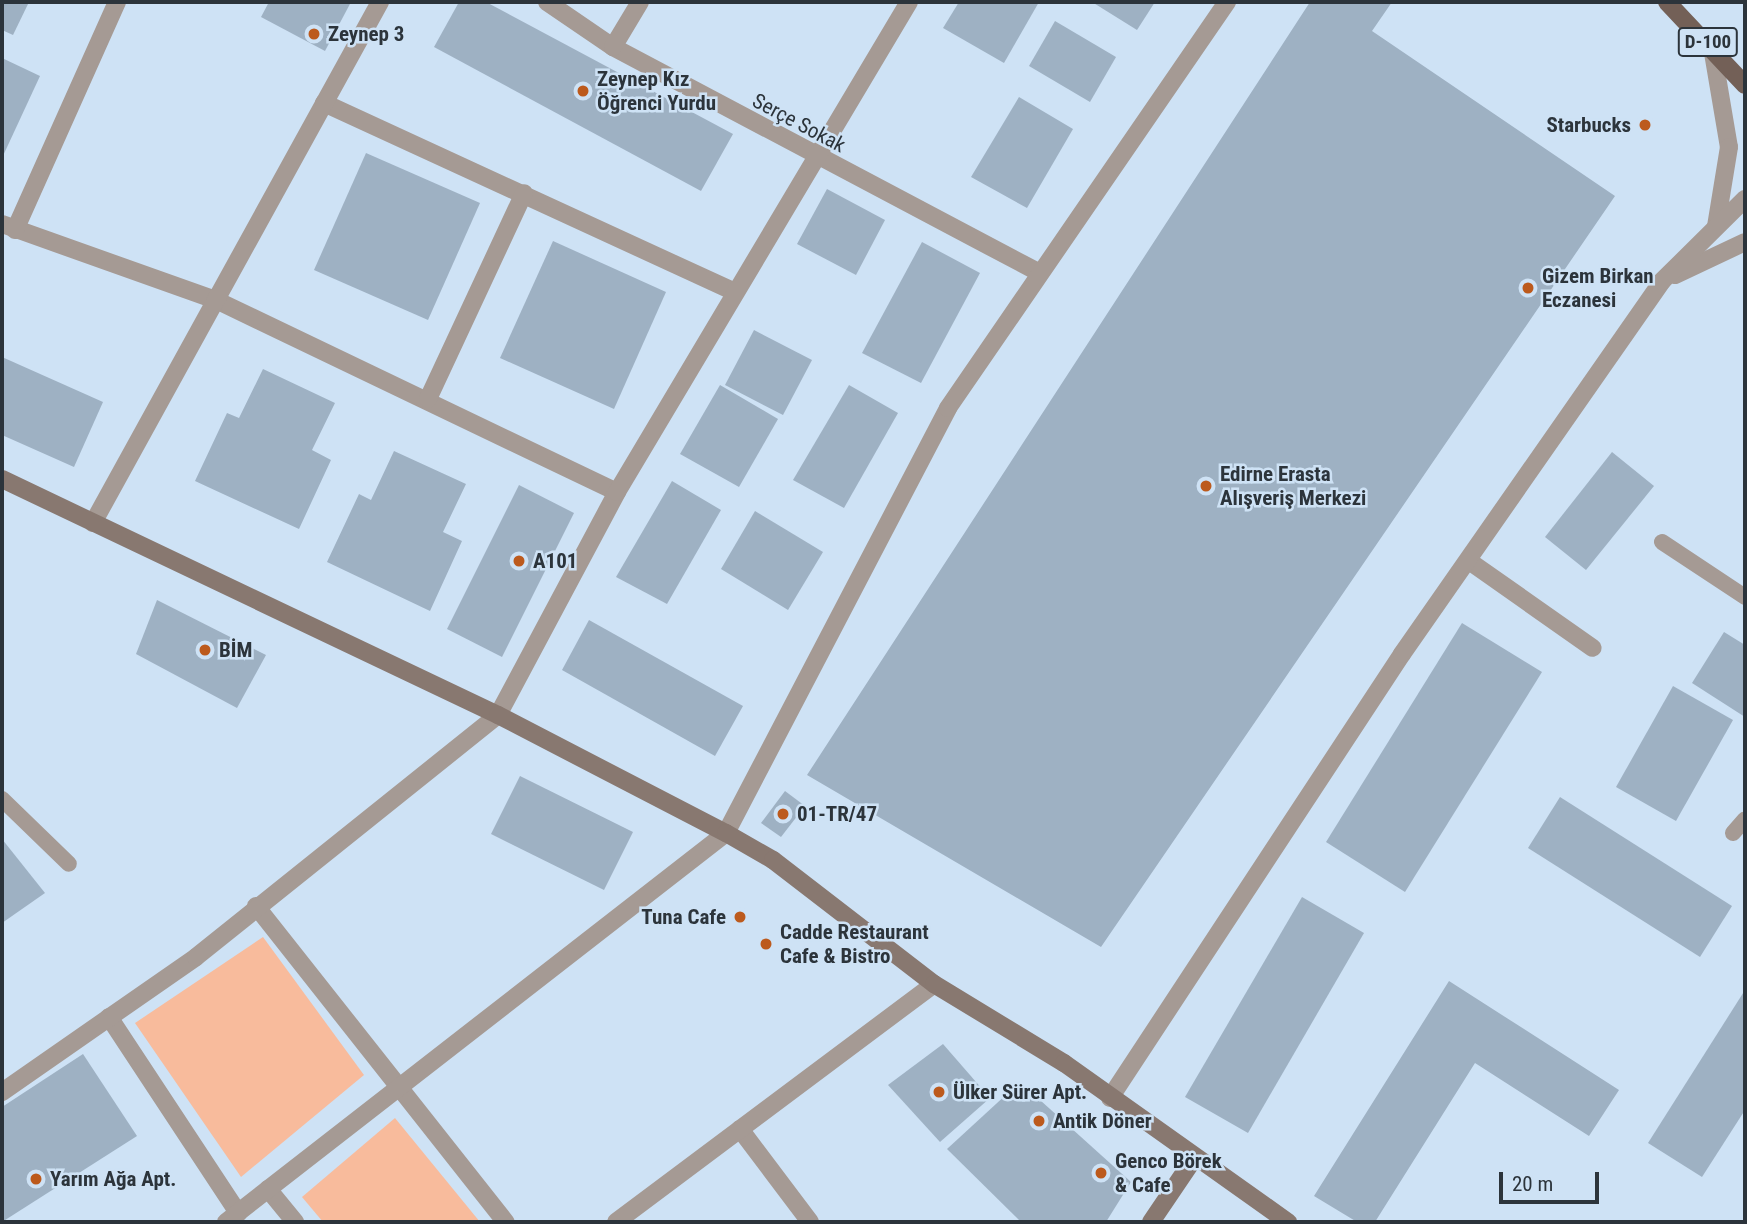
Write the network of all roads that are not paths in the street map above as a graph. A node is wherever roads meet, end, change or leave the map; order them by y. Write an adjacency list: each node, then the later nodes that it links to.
1 (117, 2): 15 (street)
2 (380, 2): 11 (street)
3 (547, 2): 8 (street, Serçe Sokak)
4 (640, 2): 8 (street)
5 (909, 2): 12 (street)
6 (1227, 2): 18 (street)
7 (1667, 2): 9 (main road, D-100)
8 (613, 47): 12 (street, Serçe Sokak)
9 (1713, 47): 10 (main road, D-100); 16 (street)
10 (1745, 85)
11 (324, 103): 13 (street); 21 (street)
12 (812, 157): 18 (street, Serçe Sokak); 20 (street)
13 (524, 192): 20 (street); 22 (street)
14 (1745, 199): 16 (street)
15 (8, 227): 21 (street)
16 (1716, 227): 19 (street)
17 (1745, 242): 19 (street)
18 (1038, 272): 33 (street)
19 (1662, 281): 27 (street)
20 (733, 291): 24 (street)
21 (218, 301): 22 (street); 25 (street)
22 (428, 400): 24 (street)
23 (2, 479): 25 (street)
24 (617, 492): 30 (street)
25 (93, 523): 30 (street)
26 (1662, 542): 28 (lane)
27 (1469, 561): 29 (street); 41 (street)
28 (1745, 597)
29 (1593, 648)
30 (498, 715): 33 (street); 36 (street)
31 (2, 799): 35 (lane)
32 (1745, 819): 34 (lane)
33 (726, 833): 37 (street); 39 (street)
34 (1733, 833)
35 (69, 864)
36 (256, 906): 38 (street); 39 (street)
37 (934, 984): 41 (street); 42 (street)
38 (109, 1017): 40 (street); 45 (street)
39 (399, 1088): 44 (street); 47 (street)
40 (2, 1092)
41 (1110, 1098): 43 (street)
42 (740, 1129): 48 (street); 49 (street)
43 (1195, 1157): 50 (street); 51 (street)
44 (268, 1189): 45 (street); 46 (street)
45 (232, 1218)
46 (295, 1222)
47 (506, 1222)
48 (616, 1222)
49 (810, 1222)
50 (1151, 1222)
51 (1288, 1222)

